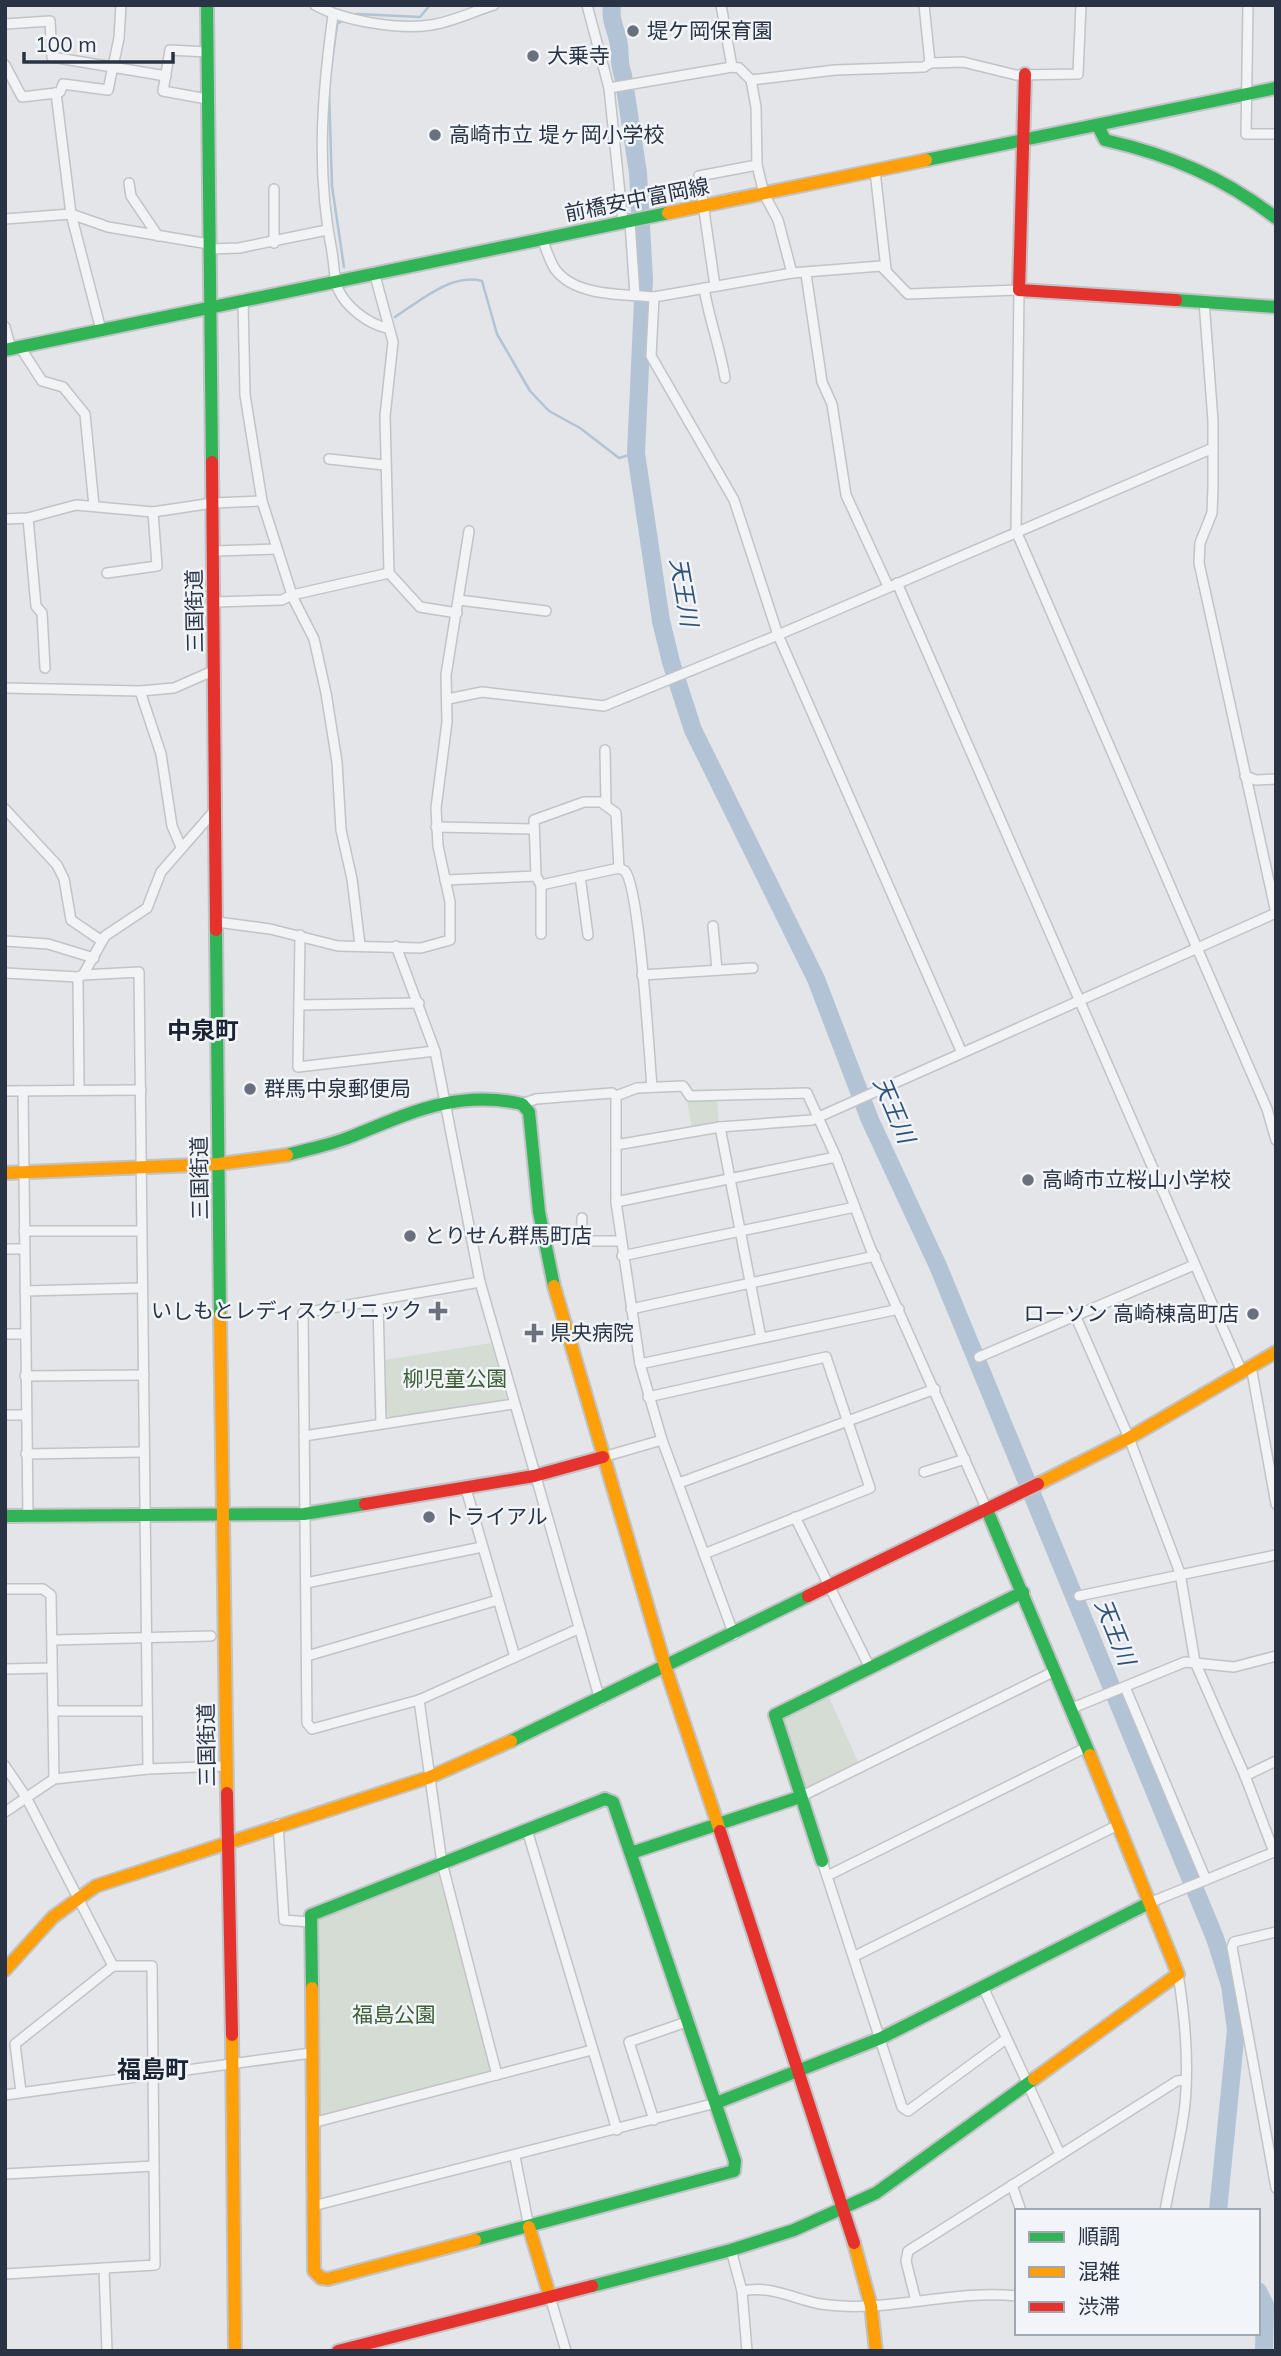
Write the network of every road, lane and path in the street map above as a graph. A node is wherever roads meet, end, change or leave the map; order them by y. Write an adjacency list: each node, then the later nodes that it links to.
1 (121, 5): 15 (street)
2 (207, 5): 12 (street, 三国街道)
3 (315, 5): 10 (street)
4 (494, 5): 10 (street)
5 (587, 5): 20 (street)
6 (721, 5): 16 (street)
7 (924, 5): 13 (street)
8 (1081, 5): 17 (street)
9 (1248, 5): 23 (street)
10 (333, 15): 38 (street)
11 (5, 24): 15 (street)
12 (207, 52): 18 (street); 24 (street, 三国街道)
13 (930, 63): 17 (street); 19 (street)
14 (5, 65): 22 (street)
15 (114, 68): 18 (street); 22 (street)
16 (732, 68): 19 (street); 20 (street)
17 (1025, 74): 27 (street)
18 (166, 76): 24 (street)
19 (751, 80): 28 (street)
20 (609, 88): 37 (street)
21 (1276, 88): 23 (street, 前橋安中富岡線)
22 (56, 93): 34 (street)
23 (1246, 95): 25 (street, 前橋安中富岡線); 26 (street)
24 (207, 99): 42 (street, 三国街道)
25 (1098, 125): 27 (street, 前橋安中富岡線); 35 (street)
26 (1276, 134)
27 (1021, 139): 29 (street, 前橋安中富岡線); 50 (street)
28 (757, 165): 32 (street); 33 (street)
29 (874, 171): 32 (street, 前橋安中富岡線); 43 (street)
30 (128, 183): 39 (street)
31 (274, 189): 41 (street)
32 (764, 194): 33 (street, 前橋安中富岡線); 45 (street)
33 (701, 206): 37 (street, 前橋安中富岡線); 48 (street)
34 (71, 214): 36 (street); 39 (street); 59 (street)
35 (1276, 218)
36 (5, 219)
37 (626, 223): 40 (street, 前橋安中富岡線); 51 (street)
38 (327, 230): 41 (street); 47 (street)
39 (158, 236): 42 (street)
40 (541, 239): 44 (street, 前橋安中富岡線); 51 (street)
41 (274, 243): 42 (street)
42 (209, 247): 55 (street, 三国街道)
43 (886, 269): 46 (street); 50 (street)
44 (374, 272): 47 (street, 前橋安中富岡線); 58 (street)
45 (792, 272): 46 (street); 48 (street)
46 (806, 274): 77 (street)
47 (337, 279): 53 (street, 前橋安中富岡線); 58 (street)
48 (715, 286): 49 (street)
49 (704, 288): 52 (street); 61 (street)
50 (1019, 290): 54 (street); 72 (street)
51 (635, 295): 52 (street)
52 (654, 297): 83 (street)
53 (243, 299): 55 (street, 前橋安中富岡線); 65 (street)
54 (1204, 301): 56 (street); 62 (street)
55 (212, 306): 59 (street, 前橋安中富岡線); 66 (street, 三国街道)
56 (1276, 307)
57 (5, 327): 60 (street)
58 (387, 328): 64 (street)
59 (102, 330): 60 (street, 前橋安中富岡線)
60 (12, 349): 67 (street)
61 (725, 378)
62 (1213, 449): 72 (street); 90 (street)
63 (330, 459): 64 (street)
64 (384, 465): 76 (street)
65 (261, 501): 66 (street); 73 (street)
66 (213, 503): 68 (street); 74 (street, 三国街道)
67 (94, 506): 68 (street); 69 (street)
68 (153, 512): 75 (street)
69 (28, 518): 70 (street); 84 (street)
70 (5, 519)
71 (469, 531): 79 (street)
72 (1016, 531): 77 (street); 114 (street)
73 (277, 549): 74 (street); 78 (street)
74 (214, 551): 80 (street, 三国街道)
75 (107, 573)
76 (389, 573): 78 (street); 82 (street)
77 (892, 585): 83 (street); 121 (street)
78 (292, 595): 80 (street); 112 (street)
79 (459, 600): 81 (street); 82 (street)
80 (214, 601): 85 (street, 三国街道)
81 (546, 611)
82 (457, 613): 88 (street)
83 (778, 635): 88 (street); 125 (street)
84 (45, 668)
85 (215, 670): 87 (street); 94 (street, 三国街道)
86 (5, 688): 87 (street)
87 (140, 691): 97 (street)
88 (448, 699): 95 (street)
89 (605, 750): 92 (street)
90 (1245, 776): 91 (street); 99 (street)
91 (1276, 779)
92 (606, 804): 96 (street); 100 (street)
93 (5, 809): 111 (street)
94 (216, 809): 97 (street); 105 (street, 三国街道)
95 (436, 827): 96 (street); 102 (street)
96 (534, 829): 103 (street)
97 (181, 846): 111 (street)
98 (1276, 856): 99 (street)
99 (1264, 858): 104 (street)
100 (619, 868): 101 (street); 119 (street)
101 (580, 876): 103 (street); 109 (street)
102 (445, 880): 103 (street); 113 (street)
103 (538, 881): 107 (street)
104 (1276, 913): 114 (street)
105 (217, 922): 108 (street); 139 (street, 三国街道)
106 (713, 926): 117 (street)
107 (541, 934)
108 (300, 935): 112 (street); 123 (street)
109 (588, 935)
110 (5, 941): 115 (street)
111 (102, 941): 115 (street)
112 (360, 945): 113 (street)
113 (396, 946): 122 (street)
114 (1197, 950): 121 (street); 136 (street)
115 (94, 958): 120 (street)
116 (752, 968): 117 (street)
117 (717, 970): 119 (street)
118 (5, 973): 120 (street)
119 (642, 975): 126 (street)
120 (81, 976): 127 (street); 128 (street)
121 (1079, 1000): 125 (street); 155 (street)
122 (419, 1003): 123 (street); 124 (street)
123 (299, 1004): 124 (street)
124 (435, 1051): 132 (street)
125 (962, 1053): 134 (street)
126 (652, 1087): 131 (street); 134 (street)
127 (79, 1090): 128 (street); 130 (street)
128 (141, 1090): 140 (street)
129 (5, 1091): 130 (street)
130 (23, 1091): 141 (street)
131 (617, 1096): 133 (street); 137 (street)
132 (444, 1102): 133 (street); 139 (street); 156 (street)
133 (522, 1104): 185 (street)
134 (817, 1116): 135 (street); 138 (street)
135 (720, 1127): 137 (street); 143 (street)
136 (1276, 1140)
137 (616, 1145): 144 (street)
138 (836, 1157): 143 (street); 145 (street)
139 (219, 1164): 140 (street); 195 (street, 三国街道)
140 (142, 1166): 141 (street); 148 (street)
141 (24, 1172): 142 (street); 147 (street)
142 (5, 1173)
143 (730, 1179): 144 (street); 149 (street)
144 (615, 1202): 150 (street)
145 (855, 1208): 149 (street); 154 (street)
146 (582, 1218): 150 (street)
147 (24, 1231): 148 (street); 151 (street)
148 (141, 1231): 158 (street)
149 (740, 1232): 153 (street); 157 (street)
150 (620, 1241): 153 (street)
151 (23, 1249): 152 (street); 159 (street)
152 (5, 1250)
153 (622, 1256): 161 (street)
154 (874, 1256): 157 (street); 162 (street)
155 (1194, 1265): 163 (street); 170 (street)
156 (480, 1282): 160 (street); 175 (street)
157 (751, 1285): 161 (street); 166 (street)
158 (141, 1288): 159 (street); 172 (street)
159 (25, 1291): 165 (street)
160 (378, 1302): 179 (street); 180 (street)
161 (631, 1309): 169 (street)
162 (899, 1309): 166 (street); 173 (street)
163 (1075, 1315): 168 (street); 181 (street)
164 (5, 1334): 165 (street)
165 (25, 1334): 171 (street)
166 (761, 1338): 169 (street)
167 (1276, 1352): 170 (street)
168 (979, 1357)
169 (640, 1364): 174 (street)
170 (1247, 1369): 181 (street); 191 (street)
171 (25, 1376): 172 (street); 177 (street)
172 (144, 1376): 183 (street)
173 (935, 1389): 178 (street); 186 (street)
174 (648, 1397): 178 (street); 182 (street)
175 (513, 1404): 179 (street); 188 (street)
176 (5, 1415): 177 (street)
177 (26, 1415): 184 (street)
178 (848, 1422): 189 (street); 198 (street)
179 (382, 1423): 180 (street)
180 (304, 1436): 196 (street)
181 (1129, 1438): 192 (street); 202 (street)
182 (662, 1440): 185 (street); 189 (street)
183 (144, 1452): 184 (street); 194 (street)
184 (26, 1454): 193 (street)
185 (603, 1457): 188 (street); 218 (street)
186 (965, 1459): 187 (street); 192 (street)
187 (924, 1472)
188 (534, 1476): 190 (street); 209 (street)
189 (679, 1483): 200 (street)
190 (466, 1489): 196 (street); 199 (street)
191 (1276, 1504)
192 (987, 1510): 204 (street); 206 (street)
193 (29, 1514): 194 (street); 197 (street)
194 (146, 1514): 195 (street); 212 (street)
195 (224, 1514): 196 (street); 232 (street, 三国街道)
196 (304, 1514): 203 (street)
197 (5, 1516)
198 (795, 1517): 200 (street); 204 (street)
199 (482, 1547): 203 (street); 208 (street)
200 (704, 1554): 210 (street)
201 (1276, 1555): 202 (street)
202 (1180, 1573): 207 (street); 217 (street)
203 (306, 1583): 214 (street)
204 (829, 1588): 210 (street); 220 (street)
205 (5, 1589): 213 (street)
206 (1023, 1592): 220 (street); 222 (street)
207 (1079, 1596)
208 (498, 1600): 214 (street); 216 (street)
209 (578, 1629): 216 (street); 225 (street)
210 (734, 1635): 218 (street)
211 (211, 1636): 212 (street)
212 (146, 1637): 213 (street); 228 (street)
213 (53, 1640): 219 (street)
214 (307, 1656): 224 (street)
215 (1276, 1656): 217 (street)
216 (515, 1657): 224 (street)
217 (1195, 1662): 223 (street); 234 (street)
218 (665, 1666): 225 (street); 241 (street)
219 (51, 1668): 221 (street); 227 (street)
220 (870, 1668): 238 (street)
221 (5, 1669)
222 (1055, 1671): 226 (street); 238 (street)
223 (1121, 1688): 226 (street); 249 (street)
224 (419, 1699): 235 (street)
225 (600, 1700): 235 (street)
226 (1070, 1709): 229 (street)
227 (53, 1711): 228 (street); 236 (street)
228 (147, 1711): 233 (street)
229 (1087, 1747): 242 (street); 248 (street)
230 (1276, 1761): 234 (street)
231 (5, 1766): 237 (street)
232 (225, 1766): 233 (street); 244 (street, 三国街道)
233 (148, 1769): 236 (street)
234 (1245, 1776): 249 (street)
235 (430, 1777): 240 (street); 247 (street)
236 (54, 1779): 237 (street)
237 (26, 1797): 239 (street); 250 (street)
238 (800, 1797): 241 (street); 246 (street)
239 (5, 1812)
240 (278, 1824): 244 (street); 252 (street)
241 (716, 1825): 245 (street); 265 (street)
242 (1116, 1826): 251 (street); 254 (street)
243 (527, 1830): 245 (street); 247 (street); 262 (street)
244 (230, 1840): 250 (street); 264 (street, 三国街道)
245 (631, 1853): 259 (street)
246 (822, 1861): 248 (street)
247 (442, 1863): 252 (street); 267 (street)
248 (827, 1876): 254 (street)
249 (1204, 1881): 251 (street)
250 (76, 1898): 255 (street); 256 (street)
251 (1149, 1903): 257 (street); 258 (street)
252 (310, 1922): 263 (street)
253 (1276, 1932): 281 (street)
254 (855, 1956): 260 (street)
255 (7, 1964)
256 (113, 1966): 266 (street); 270 (street)
257 (1178, 1974): 268 (street); 269 (street)
258 (983, 1987): 260 (street); 261 (street)
259 (689, 2021): 272 (street); 273 (street)
260 (881, 2038): 261 (street); 265 (street)
261 (1006, 2039): 269 (street)
262 (592, 2050): 267 (street); 275 (street)
263 (311, 2053): 264 (street); 274 (street)
264 (230, 2064): 266 (street); 297 (street, 三国街道)
265 (799, 2070): 272 (street); 283 (street)
266 (153, 2075): 270 (street); 278 (street)
267 (497, 2075): 274 (street)
268 (1186, 2080): 276 (street); 285 (street)
269 (1028, 2084): 276 (street); 283 (street)
270 (21, 2092): 271 (street)
271 (5, 2095)
272 (716, 2104): 273 (street); 286 (street)
273 (654, 2120): 275 (street)
274 (312, 2123): 282 (street)
275 (617, 2130): 277 (street)
276 (1060, 2154): 280 (street)
277 (515, 2157): 282 (street); 286 (street)
278 (155, 2166): 279 (street); 288 (street)
279 (5, 2174)
280 (1012, 2185): 284 (street); 293 (street)
281 (1276, 2188)
282 (313, 2206): 286 (street)
283 (845, 2208): 287 (street); 294 (street)
284 (1020, 2209)
285 (1165, 2209)
286 (528, 2227): 292 (street)
287 (731, 2249): 290 (street); 292 (street)
288 (104, 2268): 289 (street); 296 (street)
289 (5, 2274)
290 (742, 2291): 294 (street); 300 (street)
291 (1015, 2296): 293 (street)
292 (550, 2297): 295 (street); 299 (street)
293 (916, 2301): 294 (street)
294 (871, 2306): 301 (street)
295 (383, 2346): 298 (street)
296 (107, 2351)
297 (235, 2351)
298 (338, 2351)
299 (566, 2351)
300 (747, 2351)
301 (876, 2351)

